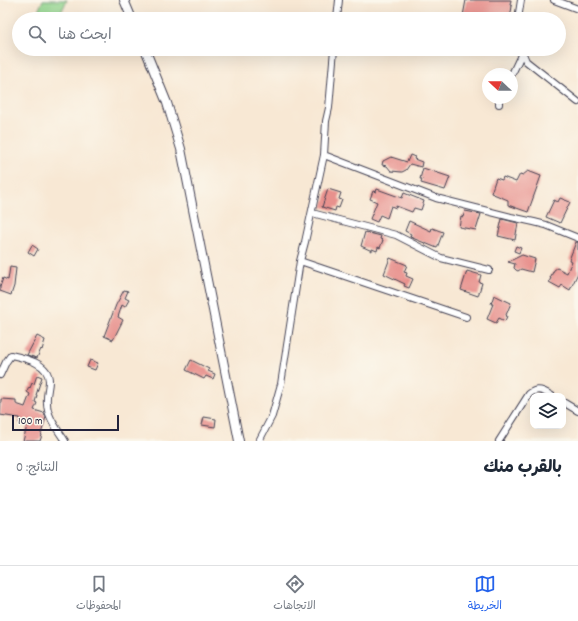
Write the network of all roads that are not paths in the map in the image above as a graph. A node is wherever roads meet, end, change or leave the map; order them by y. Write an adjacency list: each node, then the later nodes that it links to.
1 (124, 0): 6 (street)
2 (339, 0): 7 (street)
3 (521, 0): 8 (street)
4 (554, 0): 5 (street)
5 (578, 9)
6 (129, 12)
7 (338, 12)
8 (519, 12)
9 (148, 56): 28 (street)
10 (333, 56): 15 (street)
11 (520, 56): 13 (street)
12 (524, 56): 14 (street)
13 (515, 68)
14 (578, 102)
15 (324, 155): 16 (street); 17 (street)
16 (312, 213): 18 (street); 19 (street)
17 (578, 238)
18 (300, 261): 20 (street); 29 (street)
19 (489, 270)
20 (466, 317)
21 (0, 375): 27 (street)
22 (530, 393): 30 (street)
23 (530, 393): 24 (street)
24 (546, 393)
25 (566, 404): 26 (street)
26 (578, 411)
27 (65, 441)
28 (239, 441)
29 (259, 441)
30 (499, 441)

